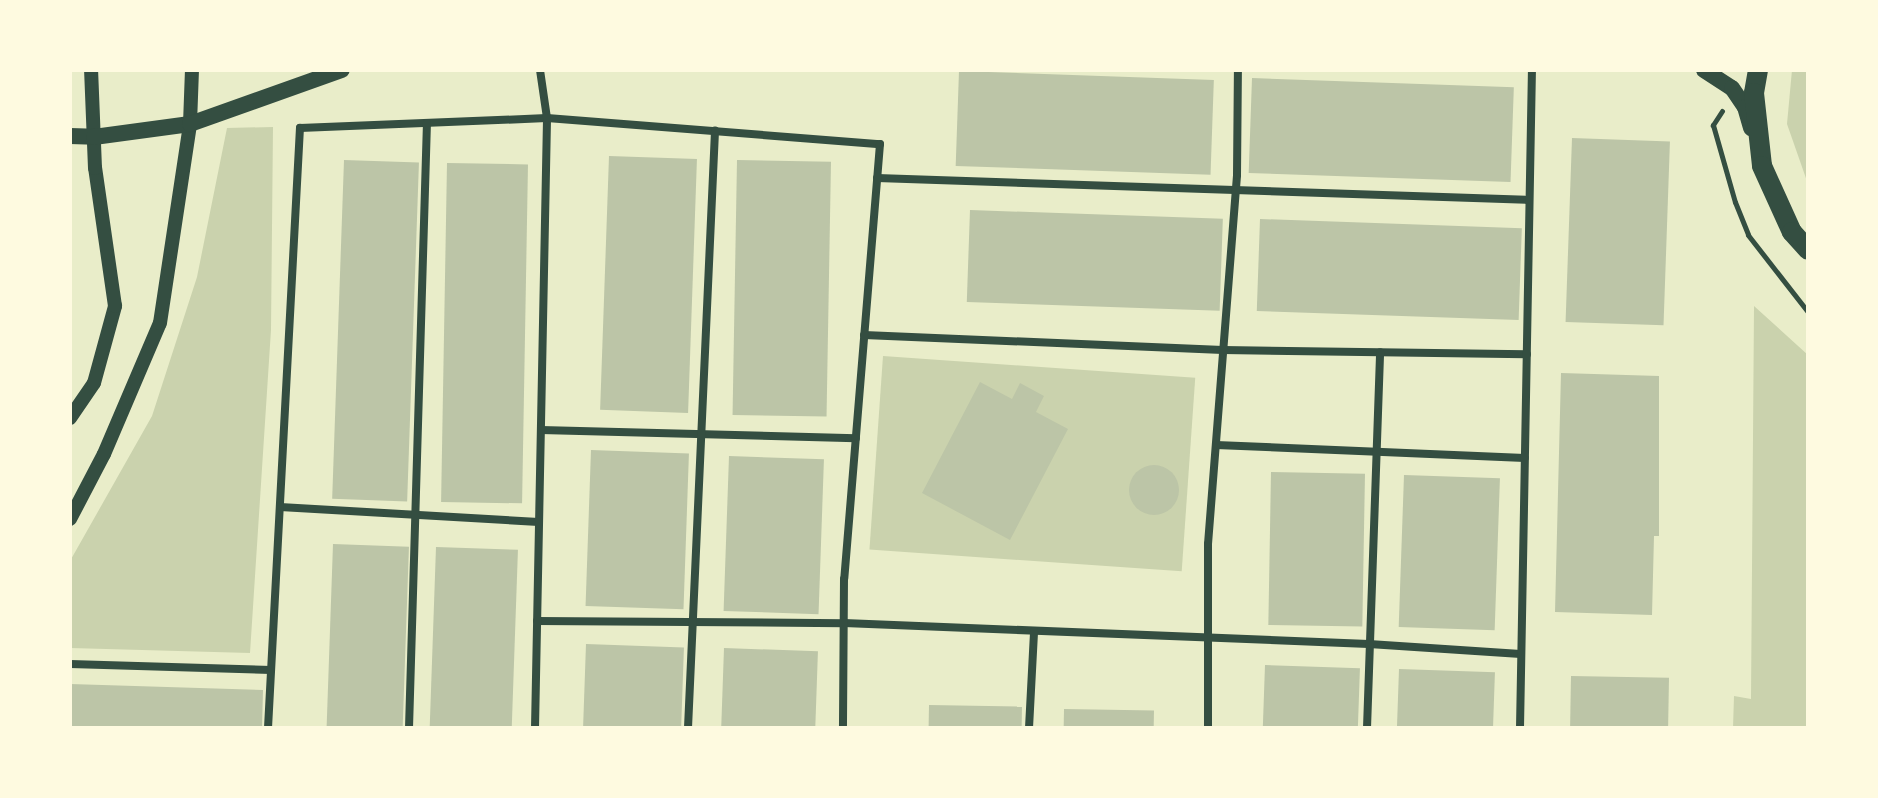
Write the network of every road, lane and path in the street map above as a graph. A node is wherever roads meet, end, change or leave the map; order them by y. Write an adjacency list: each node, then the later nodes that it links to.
1 (91, 70): 15 (street)
2 (192, 70): 12 (street)
3 (342, 70): 12 (main road)
4 (540, 70): 10 (street)
5 (1238, 70): 18 (street)
6 (1532, 70): 19 (street)
7 (1704, 70): 9 (main road)
8 (1758, 70): 16 (highway)
9 (1732, 88): 16 (main road); 21 (path)
10 (547, 118): 11 (street); 13 (street); 27 (street)
11 (427, 123): 33 (street); 34 (street)
12 (190, 124): 15 (main road); 35 (street)
13 (715, 131): 17 (street); 28 (street)
14 (70, 136): 15 (main road)
15 (94, 137): 26 (street)
16 (1762, 166): 20 (highway)
17 (877, 178): 18 (street); 22 (street)
18 (1236, 188): 19 (street); 23 (street)
19 (1529, 200): 25 (street)
20 (1808, 250)
21 (1808, 312)
22 (864, 335): 23 (street); 29 (street)
23 (1223, 350): 24 (street); 30 (street)
24 (1380, 352): 25 (street); 31 (street)
25 (1527, 354): 32 (street)
26 (70, 418)
27 (541, 430): 28 (street); 36 (street)
28 (700, 432): 29 (street); 38 (street)
29 (856, 438): 39 (street)
30 (1216, 445): 31 (street); 41 (street)
31 (1375, 452): 32 (street); 42 (street)
32 (1525, 458): 43 (street)
33 (280, 507): 34 (street); 45 (street)
34 (418, 515): 36 (street); 47 (street)
35 (70, 519)
36 (539, 522): 37 (street)
37 (537, 621): 38 (street); 48 (street)
38 (691, 622): 39 (street); 49 (street)
39 (844, 623): 40 (street); 50 (street)
40 (1034, 631): 41 (street); 51 (street)
41 (1208, 639): 42 (street); 52 (street)
42 (1369, 644): 43 (street); 53 (street)
43 (1521, 654): 54 (street)
44 (70, 664): 45 (street)
45 (271, 670): 46 (street)
46 (268, 728)
47 (409, 728)
48 (535, 728)
49 (688, 728)
50 (843, 728)
51 (1029, 728)
52 (1208, 728)
53 (1367, 728)
54 (1520, 728)

